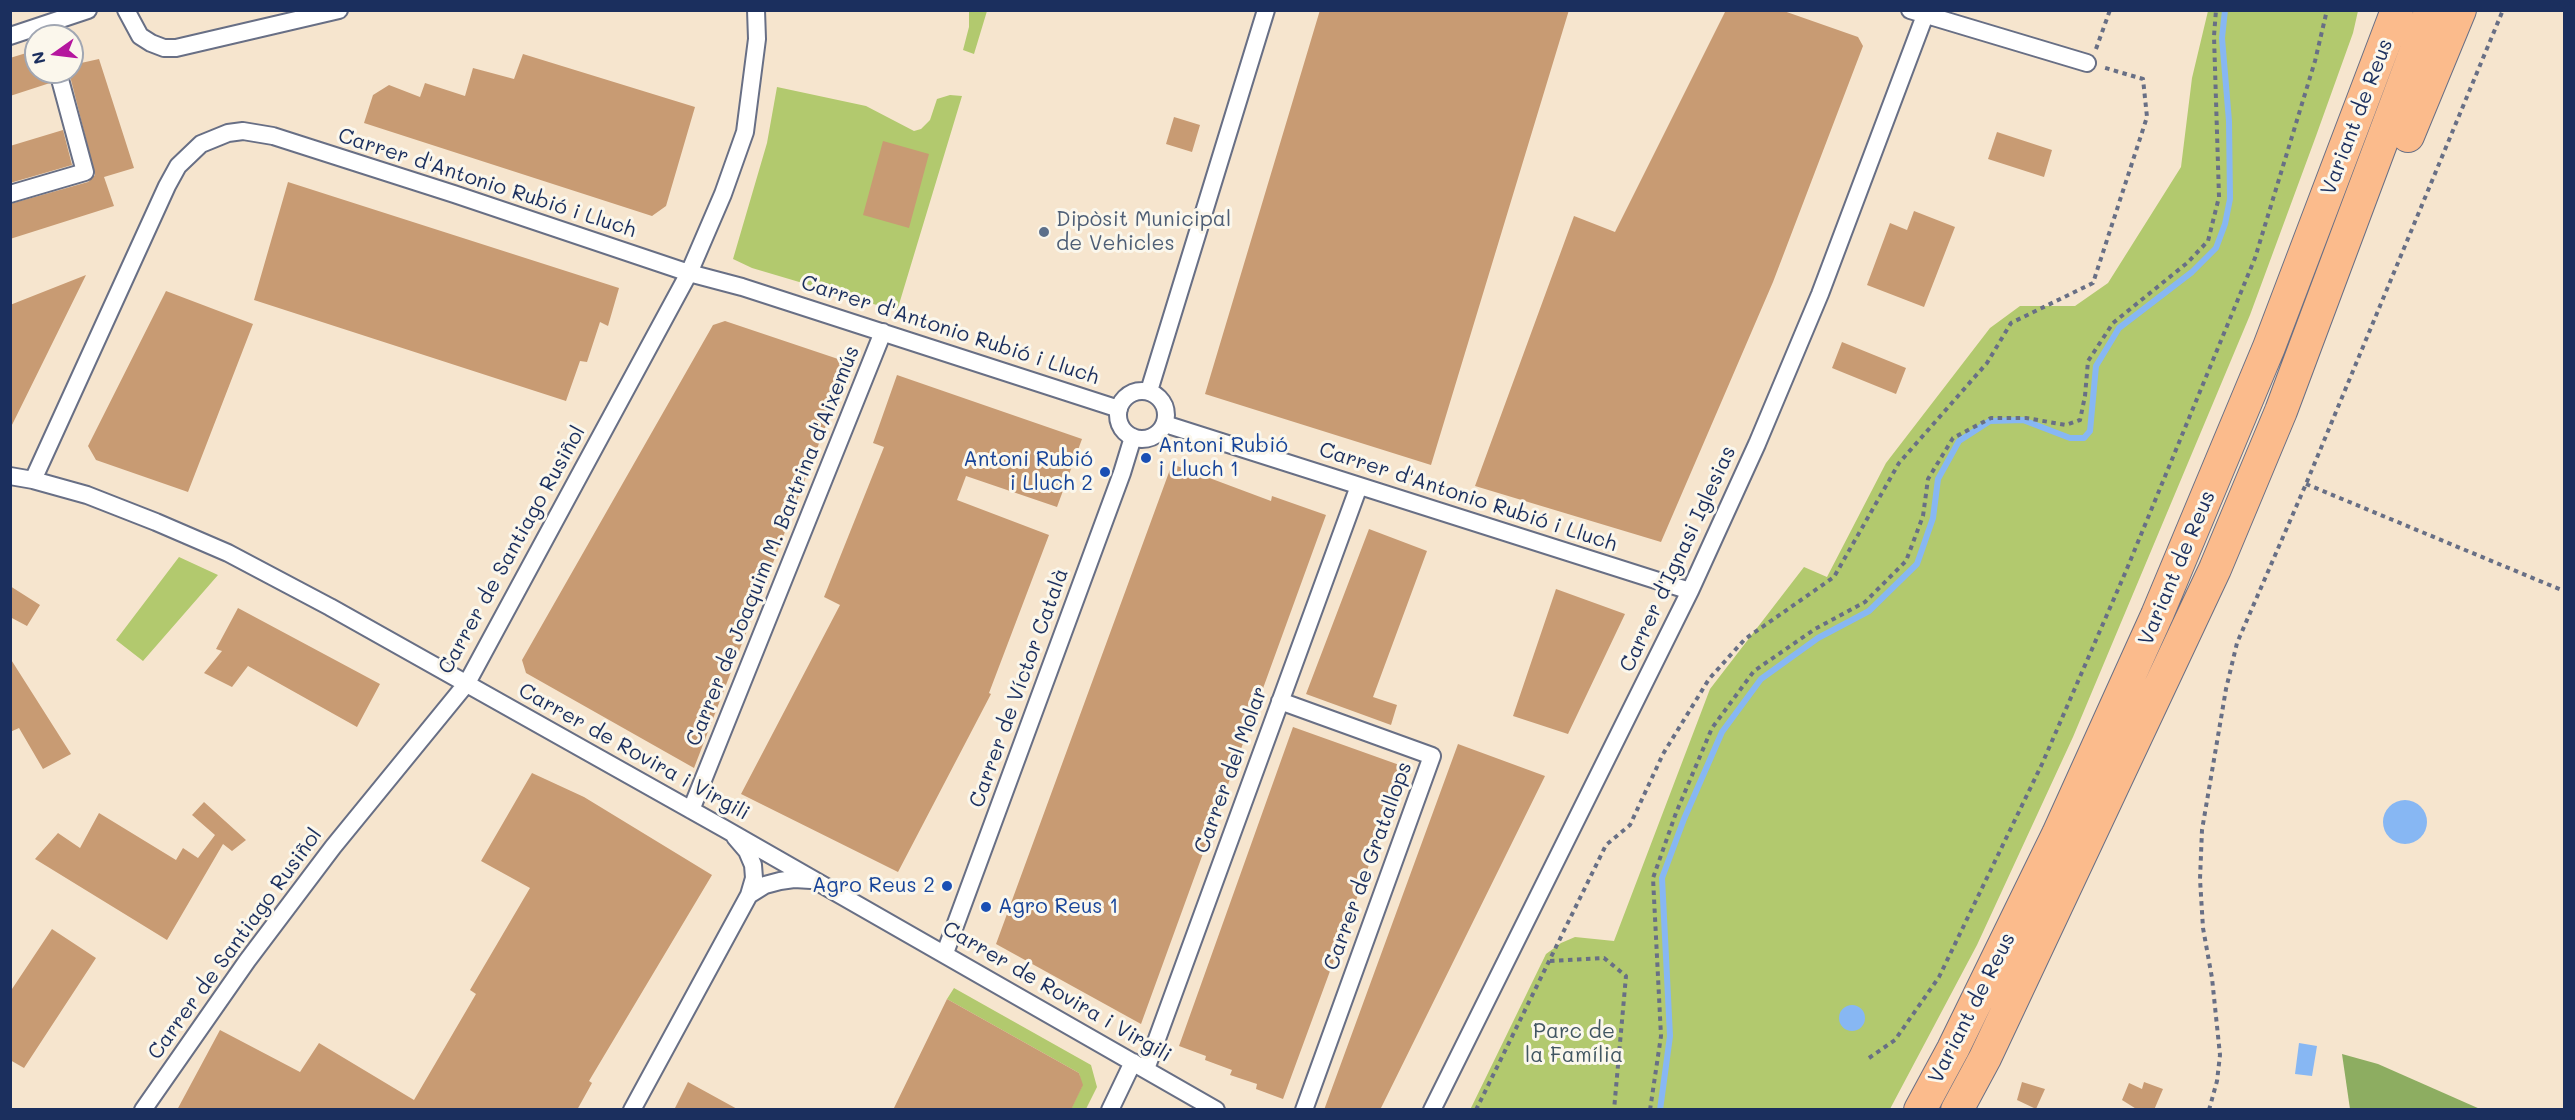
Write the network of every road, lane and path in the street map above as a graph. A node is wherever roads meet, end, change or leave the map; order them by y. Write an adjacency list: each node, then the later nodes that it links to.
1 (88, 10): 15 (street)
2 (126, 10): 3 (street)
3 (339, 10)
4 (756, 10): 19 (street, Carrer de Santiago Rusiñol)
5 (1266, 10): 22 (street)
6 (2109, 10): 16 (path)
7 (2216, 10): 51 (path)
8 (2327, 10): 41 (path)
9 (2374, 10): 21 (highway)
10 (2397, 10): 21 (highway, Variant de Reus)
11 (2431, 10): 24 (highway, Variant de Reus)
12 (2460, 10): 24 (highway)
13 (2503, 10): 29 (path)
14 (1921, 12): 16 (street); 31 (street, Carrer d'Ignasi Iglesias)
15 (59, 24)
16 (2087, 63): 40 (path)
17 (61, 84): 18 (street)
18 (10, 194)
19 (689, 273): 20 (street, Carrer d'Antonio Rubió i Lluch); 28 (street, Carrer d'Antonio Rubió i Lluch); 33 (street, Carrer de Santiago Rusiñol)
20 (883, 332): 23 (street, Carrer d'Antonio Rubió i Lluch); 35 (street, Carrer de Joaquim M. Bartrina d'Aixemús)
21 (2269, 347): 52 (highway, Variant de Reus)
22 (1149, 391): 23 (street); 25 (street)
23 (1119, 409): 26 (street)
24 (2281, 411): 53 (highway, Variant de Reus)
25 (1165, 424): 26 (street); 30 (street, Carrer d'Antonio Rubió i Lluch)
26 (1133, 437): 39 (street, Carrer de Víctor Català)
27 (10, 476): 28 (street, Carrer de Rovira i Virgili)
28 (33, 480): 33 (street, Carrer de Rovira i Virgili)
29 (2306, 484): 32 (path); 54 (path)
30 (1359, 486): 31 (street, Carrer d'Antonio Rubió i Lluch); 34 (street, Carrer del Molar)
31 (1690, 591): 48 (street, Carrer d'Ignasi Iglesias)
32 (2565, 591)
33 (467, 683): 35 (street, Carrer de Rovira i Virgili); 43 (street, Carrer de Santiago Rusiñol)
34 (1280, 701): 42 (street, Carrer del Molar); 47 (street, Carrer de Gratallops)
35 (692, 810): 36 (street, Carrer de Rovira i Virgili)
36 (725, 829): 37 (street, Carrer de Rovira i Virgili); 38 (street)
37 (817, 881): 38 (street); 39 (street, Carrer de Rovira i Virgili)
38 (749, 895): 44 (street)
39 (945, 953): 42 (street, Carrer de Rovira i Virgili)
40 (1549, 962): 49 (path); 50 (path)
41 (1869, 1058)
42 (1140, 1065): 45 (street, Carrer del Molar); 46 (street, Carrer de Rovira i Virgili)
43 (143, 1110)
44 (633, 1110)
45 (1110, 1110)
46 (1216, 1110)
47 (1304, 1110)
48 (1432, 1110)
49 (1476, 1110)
50 (1614, 1110)
51 (1650, 1110)
52 (1920, 1110)
53 (1958, 1110)
54 (2209, 1110)

